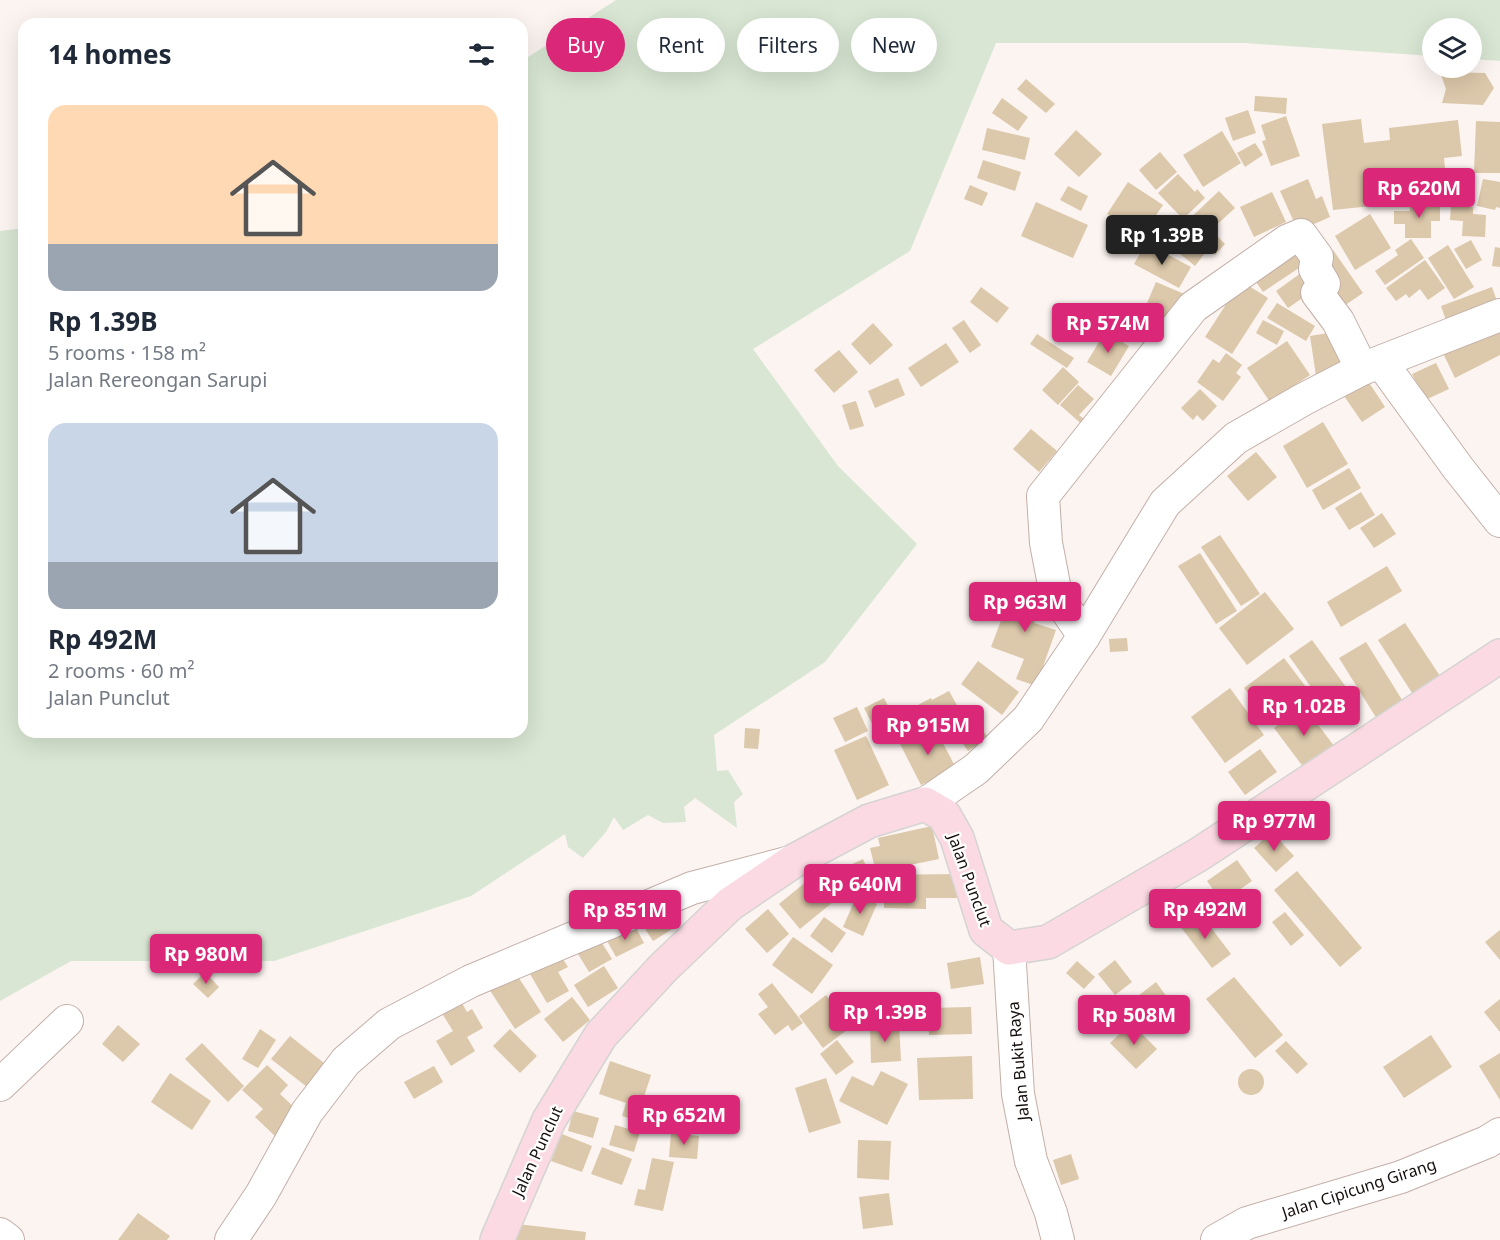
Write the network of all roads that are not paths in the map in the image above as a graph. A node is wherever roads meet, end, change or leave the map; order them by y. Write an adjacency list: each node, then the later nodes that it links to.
1 (1500, 315): 2 (street)
2 (1371, 366): 3 (street); 4 (street); 4 (street)
3 (1500, 521)
4 (1083, 636): 6 (street)
5 (1500, 656): 8 (main road)
6 (925, 804): 7 (main road, Jalan Punclut); 8 (main road, Jalan Punclut)
7 (792, 862): 14 (street); 15 (main road, Jalan Punclut)
8 (1009, 948): 16 (street, Jalan Bukit Raya)
9 (67, 1021): 10 (street)
10 (0, 1085)
11 (1500, 1134): 17 (street, Jalan Cipicung Girang)
12 (0, 1234): 13 (street)
13 (9, 1240)
14 (231, 1240)
15 (497, 1240)
16 (1058, 1240)
17 (1217, 1240)

